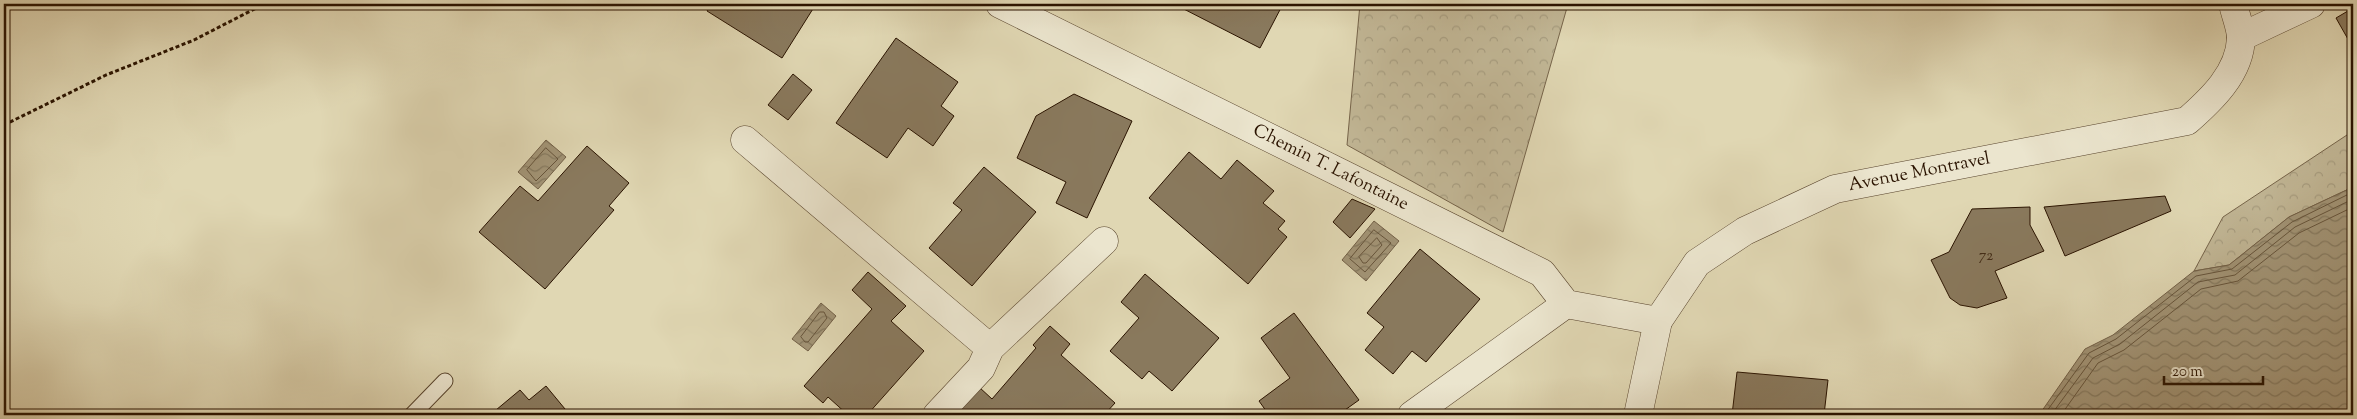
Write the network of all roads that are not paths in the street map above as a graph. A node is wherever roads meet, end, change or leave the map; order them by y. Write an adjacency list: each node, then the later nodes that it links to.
1 (1000, 4): 7 (street, Chemin T. Lafontaine)
2 (2233, 4): 4 (street, Avenue Montravel)
3 (2311, 4): 4 (street)
4 (2241, 38): 8 (street, Avenue Montravel)
5 (745, 140): 9 (street)
6 (1104, 241): 9 (street)
7 (1566, 304): 8 (street); 13 (street)
8 (1658, 321): 14 (street, Avenue Montravel)
9 (990, 348): 12 (street)
10 (445, 381): 11 (lane)
11 (412, 415)
12 (938, 415)
13 (1412, 415)
14 (1638, 415)

